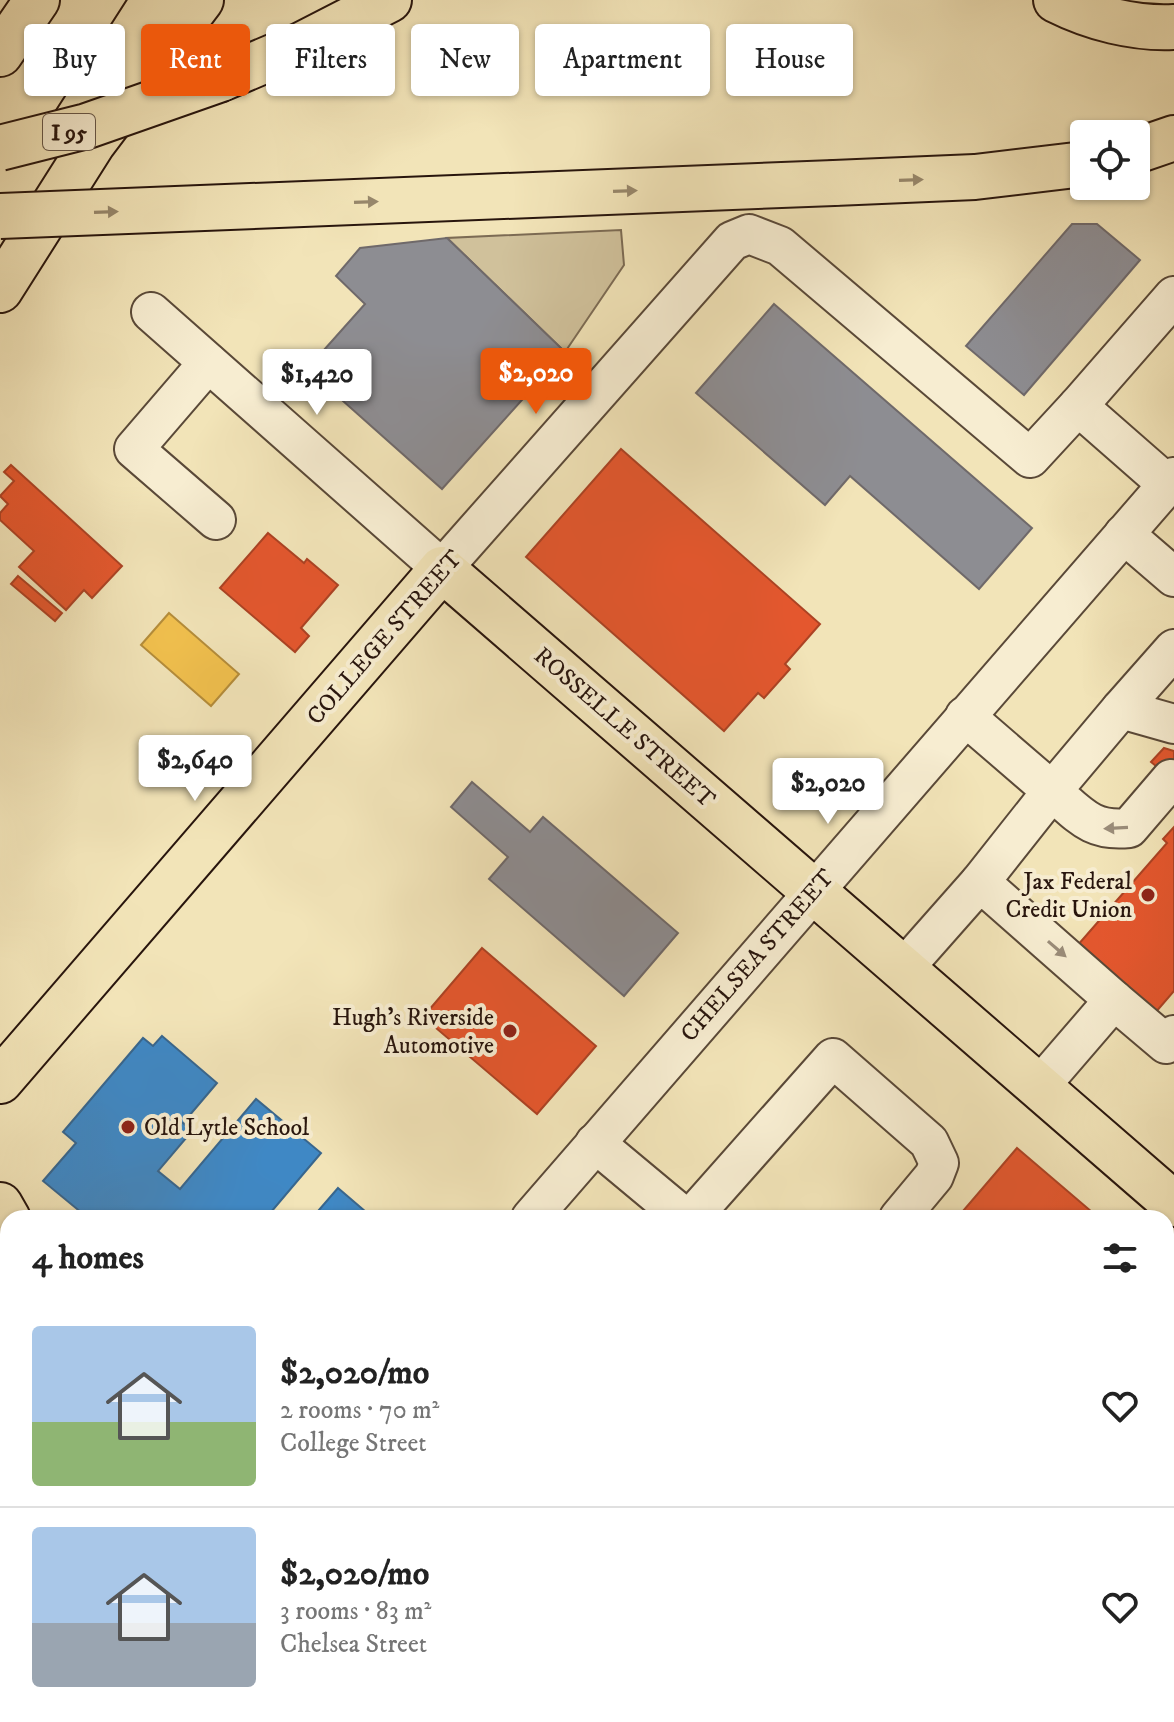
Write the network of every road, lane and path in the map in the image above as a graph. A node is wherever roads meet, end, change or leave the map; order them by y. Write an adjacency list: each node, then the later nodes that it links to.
1 (37, 0): 7 (main road)
2 (154, 0): 13 (main road, I 95)
3 (201, 0): 14 (main road)
4 (389, 0): 10 (main road, bridge)
5 (1056, 0): 6 (main road)
6 (1174, 27)
7 (0, 54)
8 (1174, 138): 9 (main road)
9 (1150, 146)
10 (0, 148)
11 (1070, 166): 12 (main road, one-way to 11, bridge)
12 (0, 216)
13 (0, 273)
14 (0, 290)
15 (1174, 296): 18 (street)
16 (151, 312): 17 (street, ROSSELLE STREET)
17 (208, 363): 20 (street); 22 (street, ROSSELLE STREET)
18 (1078, 406): 19 (street); 22 (street, COLLEGE STREET)
19 (1171, 481): 21 (street, CHELSEA STREET)
20 (216, 520)
21 (1124, 534): 23 (street); 26 (street, CHELSEA STREET)
22 (442, 569): 31 (main road, ROSSELLE STREET); 35 (main road, COLLEGE STREET)
23 (1174, 577)
24 (1174, 649): 25 (street)
25 (1121, 709): 27 (street); 29 (street)
26 (965, 716): 29 (street); 31 (street, CHELSEA STREET)
27 (1174, 724)
28 (1171, 779): 29 (street, one-way to 29)
29 (1052, 791): 30 (street)
30 (980, 882): 32 (street); 33 (street, one-way to 33)
31 (813, 889): 32 (main road, ROSSELLE STREET); 37 (street, CHELSEA STREET)
32 (904, 968): 36 (main road, ROSSELLE STREET)
33 (1114, 1000): 34 (street); 36 (street)
34 (1174, 1035)
35 (0, 1081)
36 (1039, 1087): 38 (main road, ROSSELLE STREET)
37 (595, 1143): 39 (street, CHELSEA STREET); 40 (street)
38 (1174, 1204)
39 (538, 1210)
40 (678, 1210)
41 (695, 1210): 42 (street)
42 (906, 1210)

